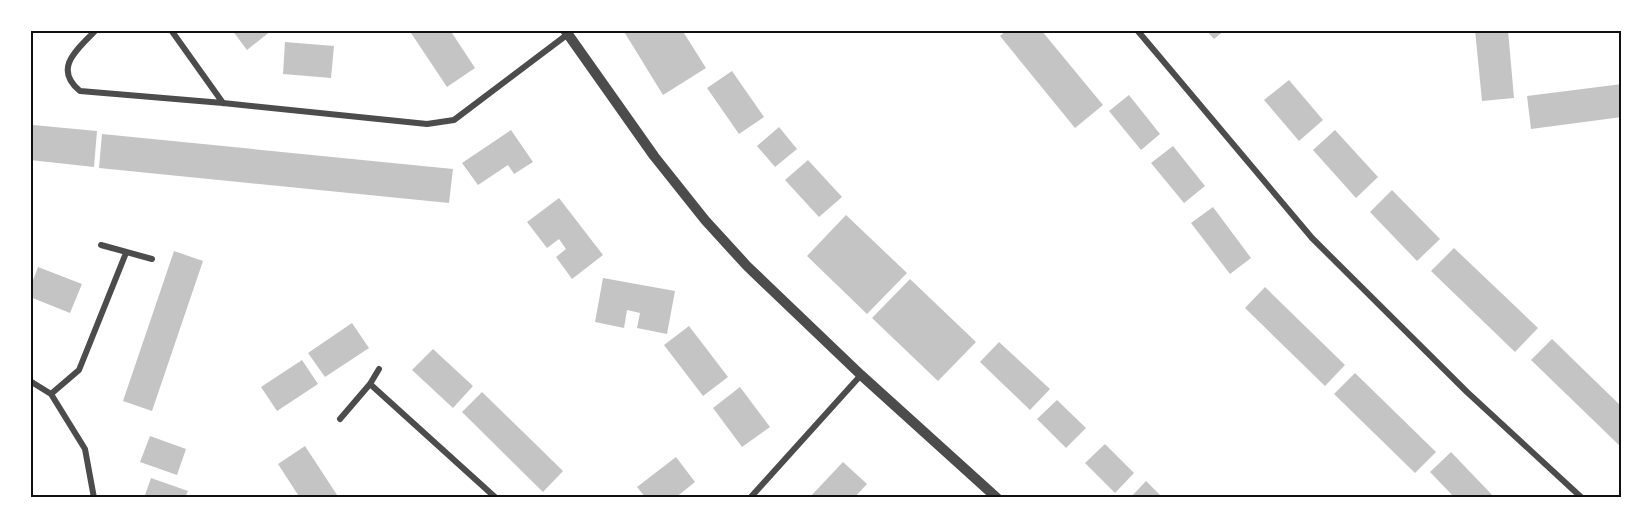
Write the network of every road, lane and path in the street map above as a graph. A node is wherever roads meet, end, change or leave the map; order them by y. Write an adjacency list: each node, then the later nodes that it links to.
1 (96, 30): 5 (street)
2 (171, 30): 5 (street)
3 (1137, 30): 19 (street)
4 (567, 32): 5 (street); 10 (street)
5 (223, 103)
6 (100, 245): 7 (street)
7 (126, 253): 8 (street); 13 (street)
8 (152, 259)
9 (379, 369): 12 (street)
10 (861, 375): 17 (street); 18 (street)
11 (30, 381): 13 (street)
12 (370, 384): 14 (street); 16 (street)
13 (51, 394): 15 (street)
14 (340, 419)
15 (94, 498)
16 (496, 498)
17 (750, 498)
18 (997, 498)
19 (1582, 498)

